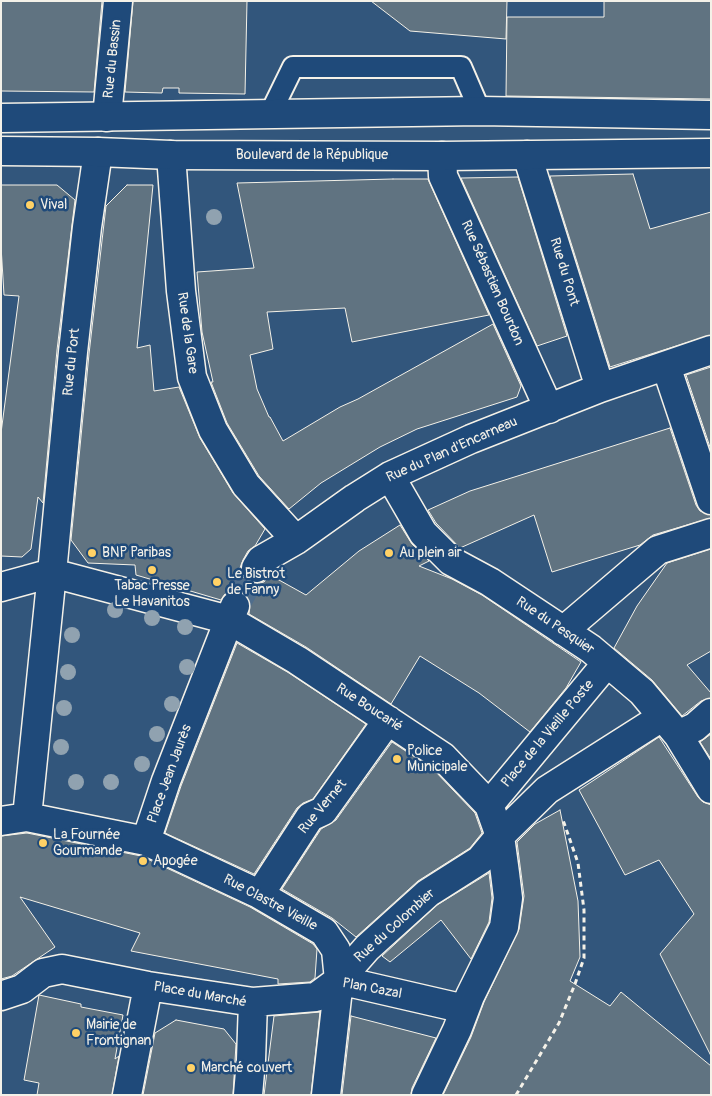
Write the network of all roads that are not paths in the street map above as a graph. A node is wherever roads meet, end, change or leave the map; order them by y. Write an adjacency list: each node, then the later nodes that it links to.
1 (118, 1): 6 (street, Rue du Bassin)
2 (480, 111): 3 (street); 4 (street); 4 (lane)
3 (515, 112): 5 (street); 12 (street)
4 (270, 114): 6 (street)
5 (711, 115)
6 (107, 117): 7 (street); 9 (street)
7 (1, 118)
8 (1, 151): 9 (street, Boulevard de la République)
9 (98, 152): 11 (street, Boulevard de la République); 23 (street, Rue du Port)
10 (711, 153): 12 (street, Boulevard de la République)
11 (171, 155): 13 (street, Boulevard de la République); 21 (street, Rue de la Gare)
12 (527, 155): 13 (street, Boulevard de la République); 16 (street, Rue du Pont)
13 (442, 156): 17 (street, Rue Sébastien Bourdon)
14 (711, 350): 15 (street, Rue du Plan d'Encarneau)
15 (666, 366): 16 (street, Rue du Plan d'Encarneau); 19 (street)
16 (600, 388): 17 (street, Rue du Plan d'Encarneau)
17 (549, 408): 18 (street, Rue du Plan d'Encarneau)
18 (390, 476): 21 (street, Rue du Plan d'Encarneau); 26 (street, Rue du Pesquier)
19 (711, 500)
20 (711, 533): 26 (street)
21 (296, 540): 22 (street, Rue du Plan d'Encarneau)
22 (256, 568)
23 (52, 574): 24 (street); 25 (street); 33 (street, Place Jean Jaurès)
24 (1, 586)
25 (232, 613): 29 (street, Rue Boucarié); 35 (street, Place Jean Jaurès)
26 (563, 632): 27 (street, Rue du Pesquier)
27 (606, 663): 30 (street, Rue du Pesquier); 32 (street, Place de la Vieille Poste)
28 (711, 714): 30 (street)
29 (388, 720): 32 (street, Rue Boucarié); 36 (street, Rue Vernet)
30 (670, 726): 31 (street, Rue du Pesquier); 34 (street)
31 (711, 789)
32 (489, 805): 34 (street, Rue Boucarié)
33 (14, 819): 35 (street, Place Jean Jaurès)
34 (500, 836): 37 (street, Rue du Colombier); 41 (street, Rue Boucarié)
35 (146, 841): 36 (street, Rue Clastre Vieille)
36 (260, 894): 37 (street, Rue Clastre Vieille)
37 (338, 980): 40 (street, Plan Cazal); 41 (street, Plan Cazal); 44 (street, Rue Clastre Vieille)
38 (148, 986): 39 (street, Place du Marché); 40 (street, Place du Marché); 42 (street)
39 (1, 996)
40 (253, 1002): 43 (street, Place du Marché)
41 (465, 1008): 45 (street, Rue Boucarié)
42 (127, 1095)
43 (248, 1095)
44 (326, 1095)
45 (426, 1095)

